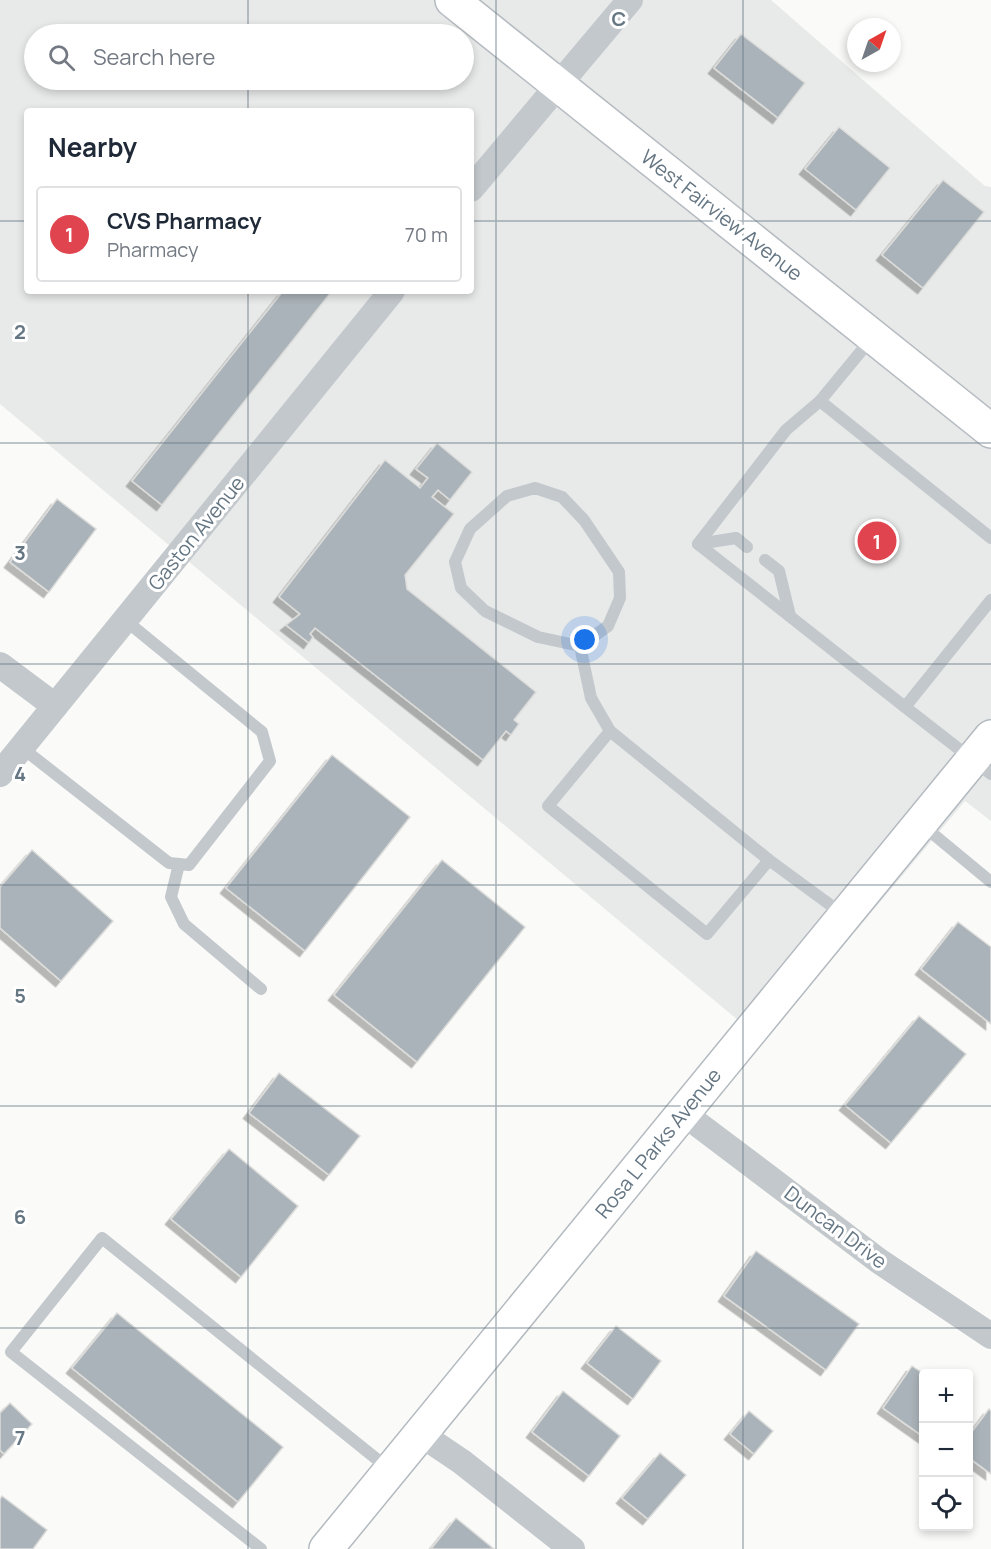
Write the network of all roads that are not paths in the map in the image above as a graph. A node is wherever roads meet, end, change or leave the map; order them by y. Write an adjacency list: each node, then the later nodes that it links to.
1 (452, 0): 3 (street, West Fairview Avenue)
2 (630, 0): 3 (street)
3 (559, 87): 4 (street); 6 (street, West Fairview Avenue)
4 (474, 186)
5 (390, 294): 15 (street, Gaston Avenue)
6 (874, 336): 7 (lane); 8 (street, West Fairview Avenue)
7 (820, 401): 9 (lane); 10 (lane)
8 (991, 431)
9 (991, 538)
10 (698, 544): 11 (lane); 14 (lane)
11 (747, 547)
12 (765, 560): 14 (lane)
13 (991, 600): 19 (lane)
14 (790, 616): 19 (lane)
15 (125, 620): 18 (street, Gaston Avenue); 26 (lane)
16 (580, 646): 16 (lane); 20 (lane)
17 (0, 665): 18 (street)
18 (55, 706): 21 (street, Gaston Avenue)
19 (905, 707): 22 (lane)
20 (610, 731): 25 (lane); 25 (lane)
21 (21, 747): 23 (street, Gaston Avenue); 26 (lane)
22 (985, 757): 24 (street, Rosa L Parks Avenue)
23 (0, 774)
24 (920, 824): 27 (lane); 28 (street, Rosa L Parks Avenue)
25 (769, 860): 28 (lane)
26 (179, 864): 29 (lane)
27 (991, 882)
28 (845, 916): 30 (street, Rosa L Parks Avenue)
29 (261, 989)
30 (683, 1113): 31 (street, Duncan Drive); 32 (street, Rosa L Parks Avenue)
31 (991, 1336)
32 (419, 1433): 33 (street, Rosa L Parks Avenue); 36 (street)
33 (390, 1469): 34 (lane); 35 (street, Rosa L Parks Avenue)
34 (261, 1549)
35 (326, 1549)
36 (572, 1549)

